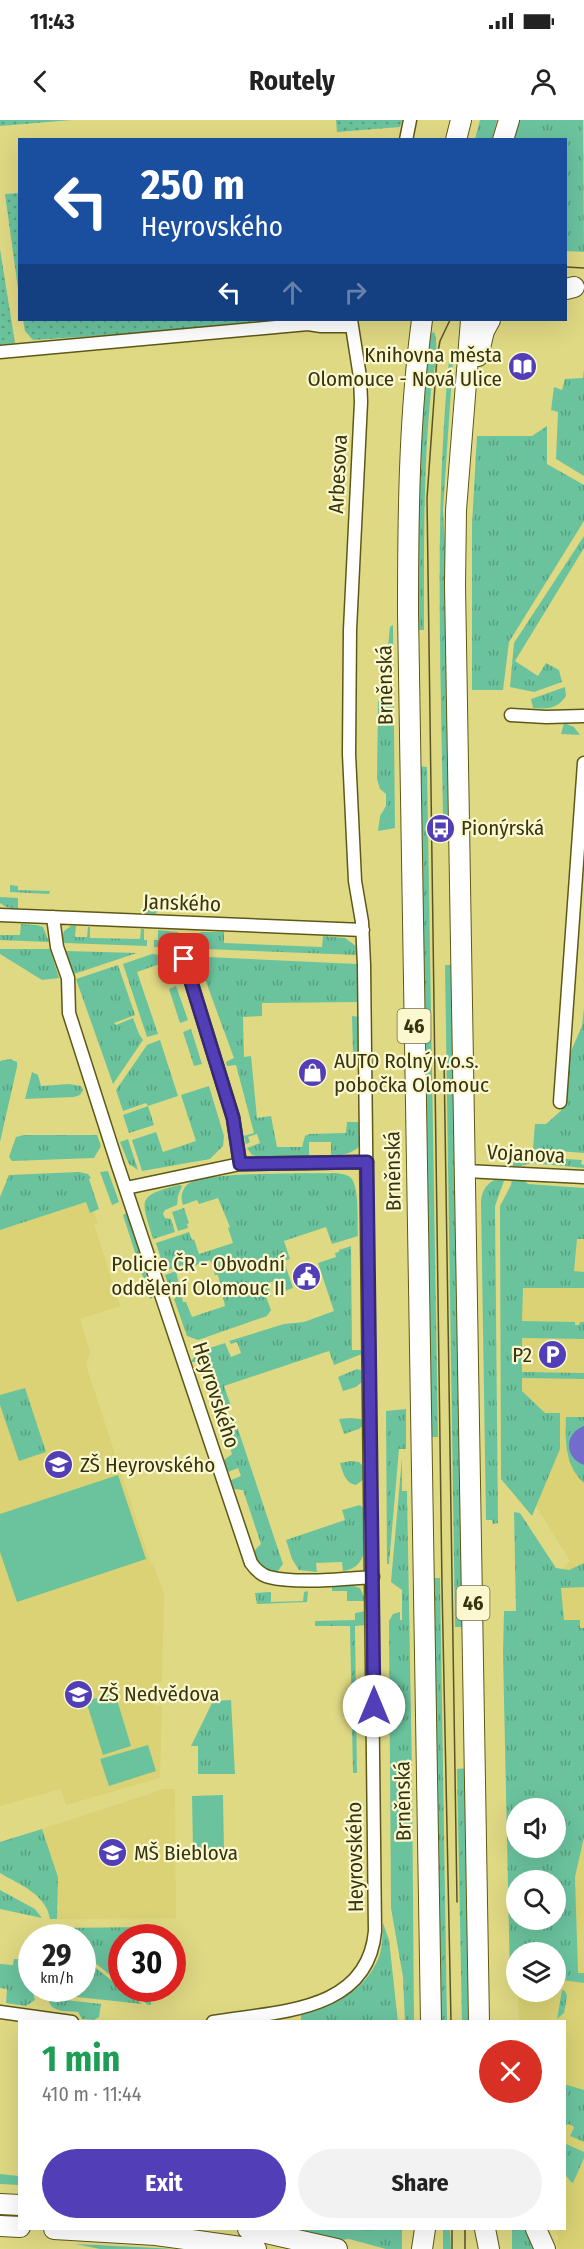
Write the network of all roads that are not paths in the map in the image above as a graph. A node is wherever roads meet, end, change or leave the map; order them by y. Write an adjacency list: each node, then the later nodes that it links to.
1 (410, 120): 4 (street)
2 (461, 120): 5 (main road)
3 (509, 120): 6 (main road)
4 (406, 138)
5 (456, 138)
6 (504, 138)
7 (422, 321): 29 (main road, Brněnská / 46)
8 (471, 321): 12 (main road, 46)
9 (490, 321): 12 (main road)
10 (352, 323): 11 (street); 13 (street, Arbesova)
11 (0, 352)
12 (462, 429): 24 (main road, 46)
13 (350, 630): 19 (street, Brněnská)
14 (511, 715): 15 (street)
15 (584, 716)
16 (584, 764): 21 (street)
17 (0, 915): 18 (street, Janského)
18 (53, 917): 19 (street, Janského); 26 (street, Heyrovského)
19 (363, 930): 22 (street, Brněnská)
20 (184, 959): 23 (street)
21 (560, 1102)
22 (367, 1162): 23 (street); 27 (street, Heyrovského)
23 (240, 1164): 26 (street)
24 (466, 1171): 25 (street, Vojanova); 28 (main road, 46)
25 (584, 1177)
26 (126, 1188): 27 (street, Heyrovského)
27 (373, 1577): 32 (street, Heyrovského)
28 (477, 1850): 35 (main road, 46); 36 (main road)
29 (429, 1871): 33 (main road, 46); 34 (main road, Brněnská)
30 (0, 2012): 31 (street)
31 (58, 2020)
32 (225, 2020)
33 (419, 2020)
34 (431, 2020)
35 (479, 2020)
36 (492, 2020)
37 (0, 2204): 38 (main road)
38 (18, 2205)
39 (0, 2226): 40 (main road)
40 (18, 2227)
41 (71, 2230): 48 (main road)
42 (252, 2230): 49 (main road)
43 (425, 2230): 50 (main road)
44 (435, 2230): 51 (main road)
45 (483, 2230): 52 (main road)
46 (483, 2230): 53 (main road)
47 (536, 2230): 54 (main road)
48 (256, 2249)
49 (337, 2249)
50 (423, 2249)
51 (435, 2249)
52 (482, 2249)
53 (489, 2249)
54 (544, 2249)

